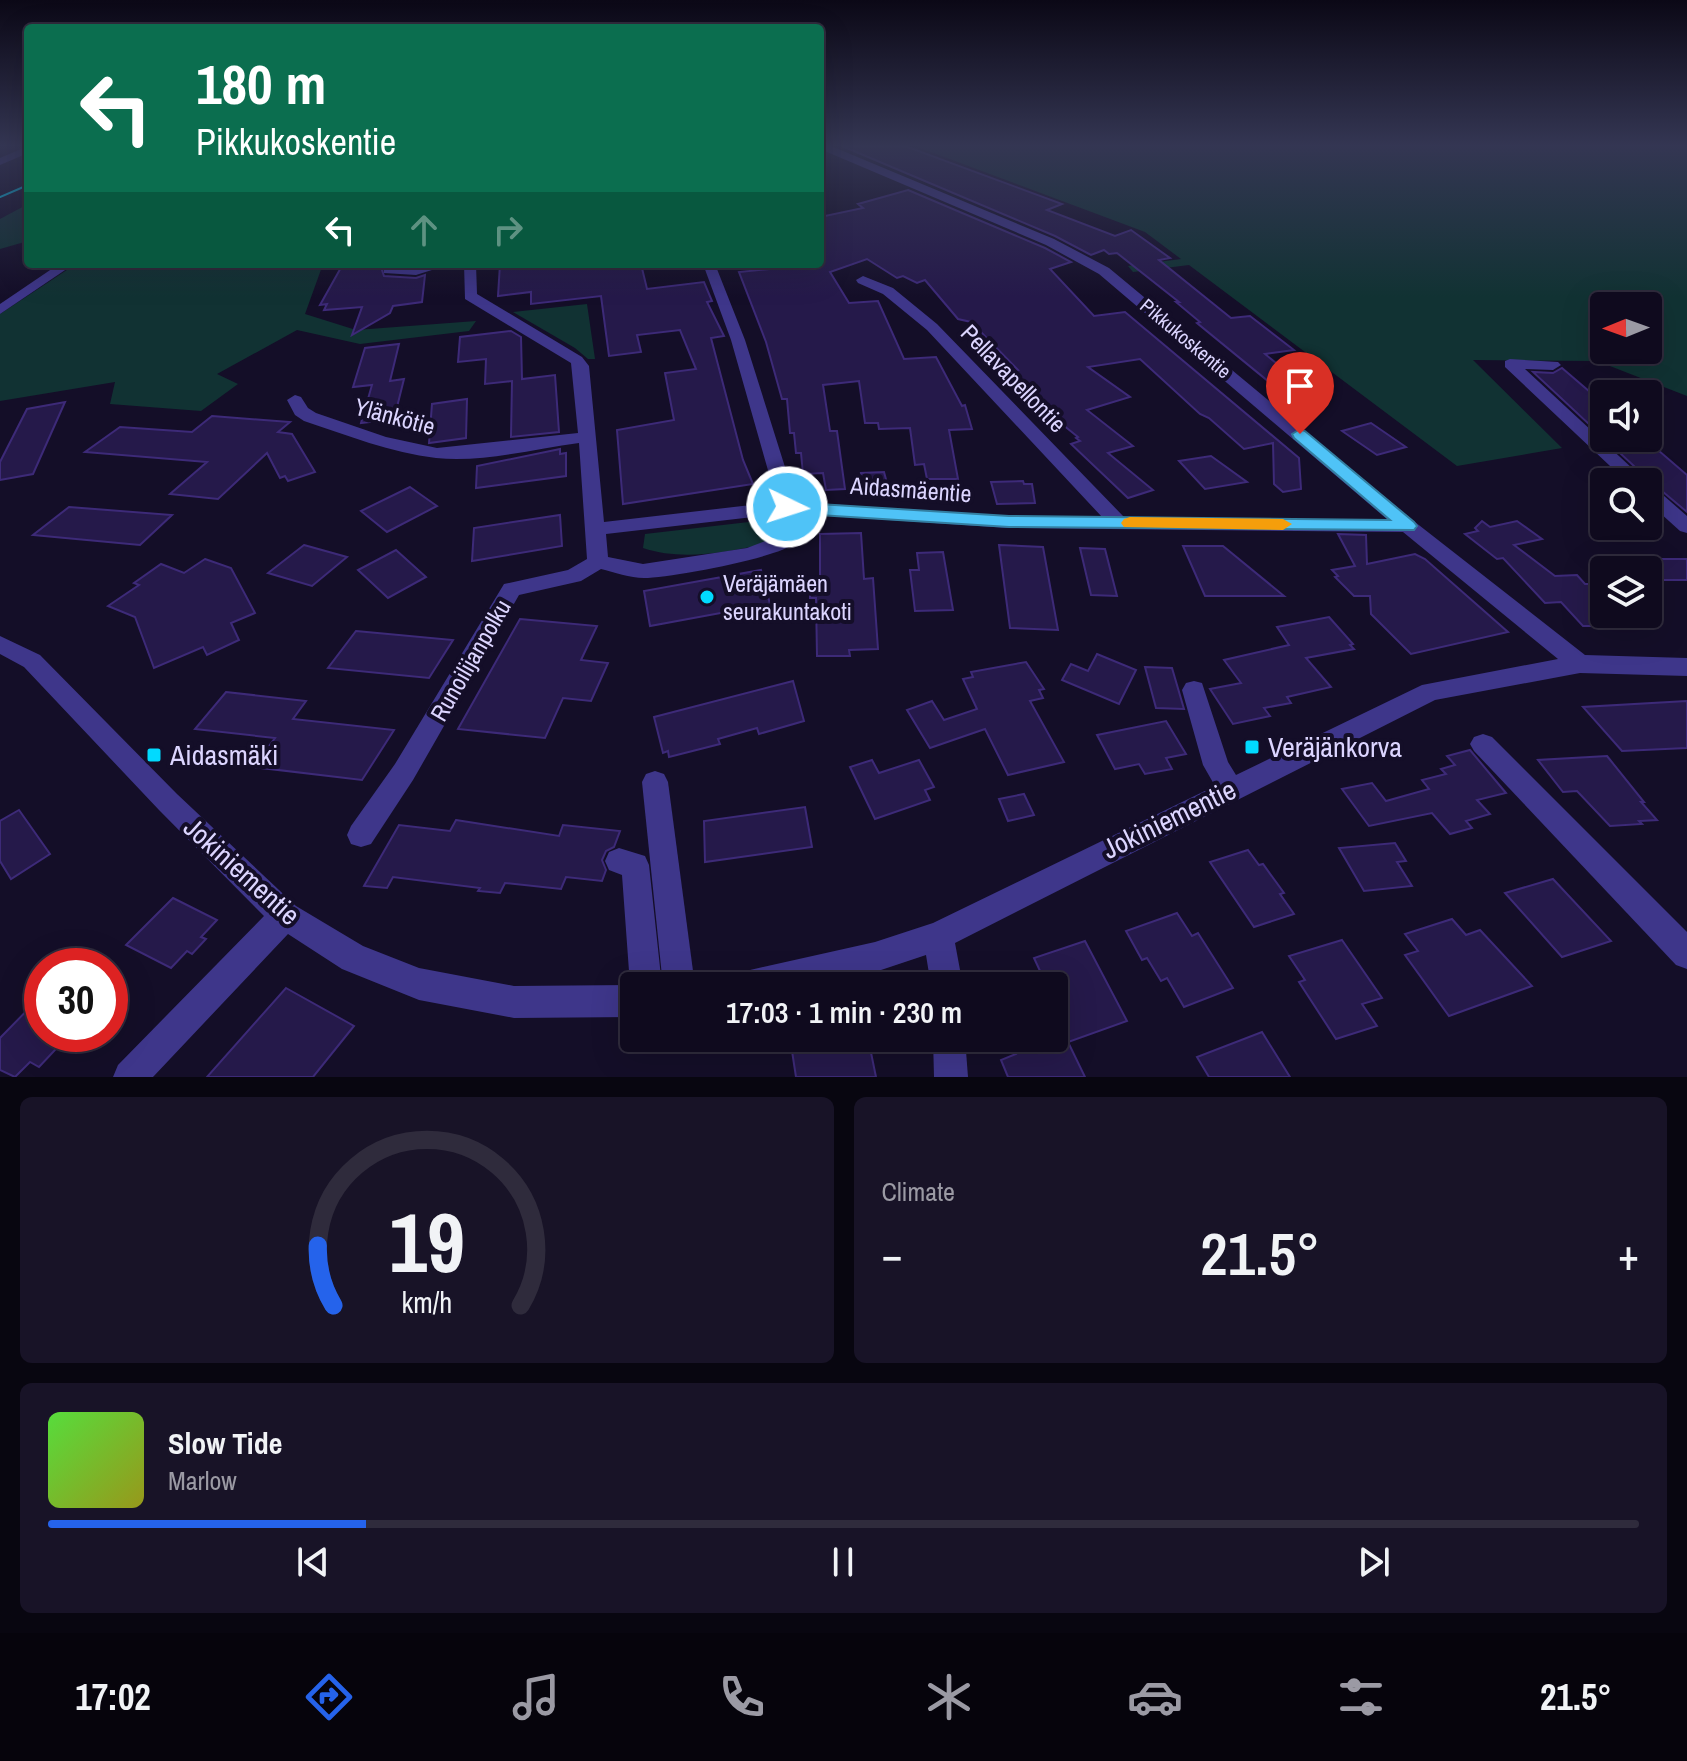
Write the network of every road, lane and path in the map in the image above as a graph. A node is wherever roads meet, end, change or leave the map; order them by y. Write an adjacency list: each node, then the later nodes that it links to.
1 (941, 196): 16 (street, Pikkukoskentie)
2 (62, 268): 8 (street)
3 (389, 268): 4 (street)
4 (424, 268)
5 (470, 268): 11 (street)
6 (711, 268): 14 (street)
7 (863, 280): 15 (street, Pellavapellontie)
8 (0, 310)
9 (1553, 365): 12 (street)
10 (295, 400): 11 (street, Ylänkötie)
11 (587, 437): 18 (street)
12 (1623, 468)
13 (1662, 505): 17 (street)
14 (787, 507): 15 (street, Aidasmäentie); 18 (street, Aidasmäentie); 19 (street)
15 (1119, 523): 16 (street, Aidasmäentie)
16 (1408, 526): 21 (street, Pikkukoskentie)
17 (1687, 527)
18 (596, 529): 19 (street)
19 (598, 562): 27 (street, Runoilijanpolku)
20 (0, 644): 29 (street, Jokiniementie)
21 (1580, 664): 22 (street, Jokiniementie); 26 (street, Jokiniementie)
22 (1687, 667)
23 (1194, 690): 26 (street)
24 (1483, 744): 31 (street)
25 (655, 782): 33 (street)
26 (1230, 788): 30 (street, Jokiniementie)
27 (361, 835)
28 (619, 861): 32 (street)
29 (285, 916): 36 (street, Jokiniementie); 38 (street)
30 (938, 936): 34 (street, Jokiniementie); 35 (street)
31 (1687, 954)
32 (645, 972)
33 (677, 972)
34 (810, 972)
35 (944, 972)
36 (620, 1001)
37 (950, 1052): 39 (street)
38 (130, 1077)
39 (951, 1077)

